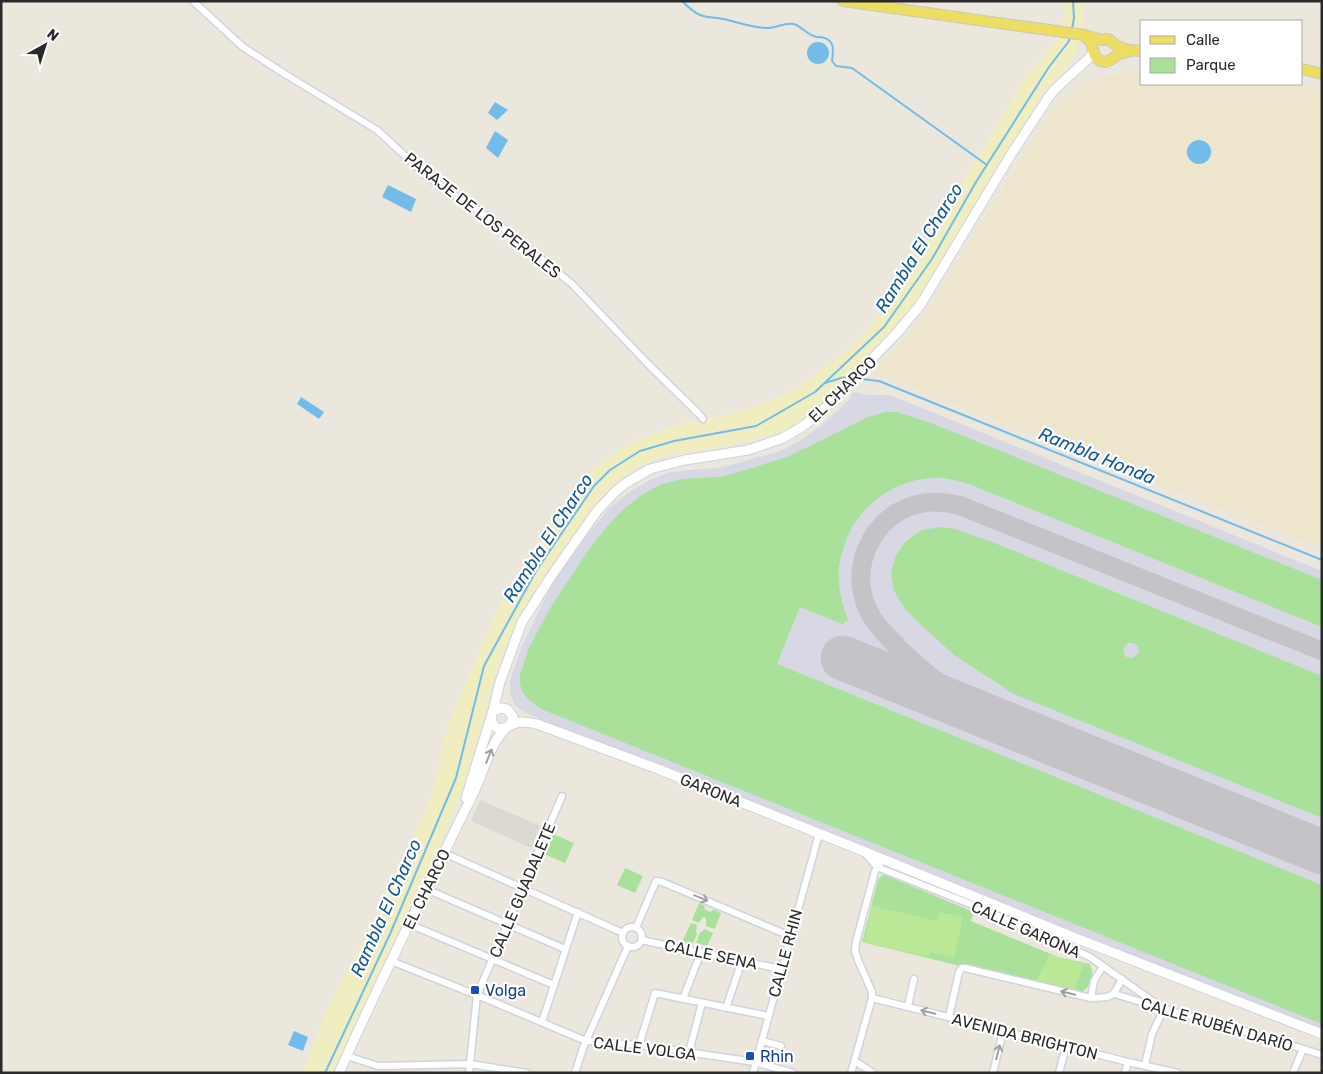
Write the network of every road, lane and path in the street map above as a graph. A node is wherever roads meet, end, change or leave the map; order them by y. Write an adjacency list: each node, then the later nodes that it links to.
1 (192, 1): 14 (street, PARAJE DE LOS PERALES)
2 (843, 1): 3 (main road)
3 (1084, 35): 4 (main road); 6 (main road)
4 (1102, 40): 5 (main road); 6 (main road)
5 (1115, 45): 7 (main road); 9 (main road)
6 (1094, 50): 10 (main road); 12 (main road, EL CHARCO)
7 (1131, 50): 8 (main road); 9 (main road)
8 (1140, 51)
9 (1114, 57): 10 (main road)
10 (1100, 61): 12 (main road)
11 (1303, 69): 13 (main road)
12 (1076, 70): 15 (main road, EL CHARCO)
13 (1322, 74)
14 (704, 420)
15 (499, 689): 16 (main road); 17 (main road, EL CHARCO)
16 (506, 709): 17 (main road); 18 (main road); 19 (main road)
17 (492, 715): 19 (main road); 21 (main road, EL CHARCO)
18 (537, 724): 19 (main road); 22 (main road, GARONA)
19 (508, 726): 21 (main road, EL CHARCO, one-way to 19)
20 (562, 796): 27 (street, CALLE GUADALETE)
21 (461, 816): 24 (main road, EL CHARCO)
22 (819, 834): 23 (main road, GARONA); 34 (street, CALLE RHIN)
23 (863, 851): 25 (main road, GARONA); 26 (street)
24 (444, 853): 27 (street); 28 (main road, EL CHARCO)
25 (883, 859): 26 (street); 60 (main road, GARONA)
26 (877, 867): 42 (street, CALLE GARONA); 49 (street)
27 (522, 888): 29 (street); 31 (street, CALLE GUADALETE)
28 (426, 889): 30 (main road, EL CHARCO); 31 (street)
29 (578, 912): 33 (street); 37 (street)
30 (409, 924): 39 (street); 40 (main road, EL CHARCO)
31 (507, 924): 37 (street); 39 (street, CALLE GUADALETE)
32 (636, 928): 33 (street); 34 (street, one-way to 34); 35 (street)
33 (623, 933): 36 (street)
34 (790, 936): 43 (street, CALLE RHIN)
35 (641, 940): 36 (street); 38 (street, CALLE SENA)
36 (628, 946): 61 (street)
37 (565, 949): 46 (street)
38 (701, 952): 41 (street, CALLE SENA); 51 (street)
39 (492, 959): 46 (street); 48 (street, CALLE GUADALETE)
40 (391, 961): 48 (street, CALLE VOLGA); 69 (main road, EL CHARCO)
41 (742, 961): 43 (street, CALLE SENA); 54 (street)
42 (1103, 966): 45 (street, CALLE GARONA); 50 (street)
43 (781, 969): 56 (street, CALLE RHIN)
44 (914, 980): 53 (street)
45 (1122, 980): 47 (street); 55 (street, CALLE GARONA)
46 (554, 985): 58 (street)
47 (1116, 994): 50 (street, CALLE RUBÉN DARÍO); 55 (street, CALLE RUBÉN DARÍO)
48 (477, 995): 58 (street, CALLE VOLGA); 73 (street, CALLE GUADALETE)
49 (872, 998): 53 (street, AVENIDA BRIGHTON); 70 (street)
50 (1091, 998): 57 (street, CALLE RUBÉN DARÍO, one-way to 57)
51 (683, 999): 52 (street); 63 (street)
52 (702, 1003): 54 (street); 67 (street)
53 (908, 1006): 57 (street, AVENIDA BRIGHTON, one-way to 53)
54 (726, 1008): 56 (street)
55 (1164, 1009): 66 (street, CALLE RUBÉN DARÍO); 74 (street)
56 (768, 1016): 62 (street, CALLE RHIN)
57 (949, 1017): 59 (street, AVENIDA BRIGHTON)
58 (542, 1022): 61 (street, CALLE VOLGA)
59 (1003, 1031): 65 (street, AVENIDA BRIGHTON); 83 (street, one-way to 59)
60 (1322, 1034)
61 (586, 1041): 63 (street, CALLE VOLGA); 78 (street)
62 (762, 1041): 64 (street); 71 (street, CALLE RHIN)
63 (639, 1045): 67 (street, CALLE VOLGA)
64 (781, 1046)
65 (1066, 1046): 72 (street, AVENIDA BRIGHTON); 84 (street)
66 (1303, 1049): 68 (street, CALLE RUBÉN DARÍO); 87 (street)
67 (689, 1052): 71 (street, CALLE VOLGA)
68 (1321, 1053)
69 (346, 1056): 73 (street); 75 (main road, EL CHARCO)
70 (855, 1061): 81 (street); 82 (street)
71 (756, 1062): 79 (street, CALLE RHIN); 80 (street, CALLE VOLGA)
72 (1128, 1062): 74 (street, AVENIDA BRIGHTON); 85 (street)
73 (470, 1064): 76 (street, CALLE GUADALETE); 77 (street)
74 (1145, 1065): 86 (street, AVENIDA BRIGHTON)
75 (339, 1073)
76 (469, 1073)
77 (527, 1073)
78 (575, 1073)
79 (753, 1073)
80 (793, 1073)
81 (851, 1073)
82 (873, 1073)
83 (993, 1073)
84 (1059, 1073)
85 (1125, 1073)
86 (1178, 1073)
87 (1293, 1073)

